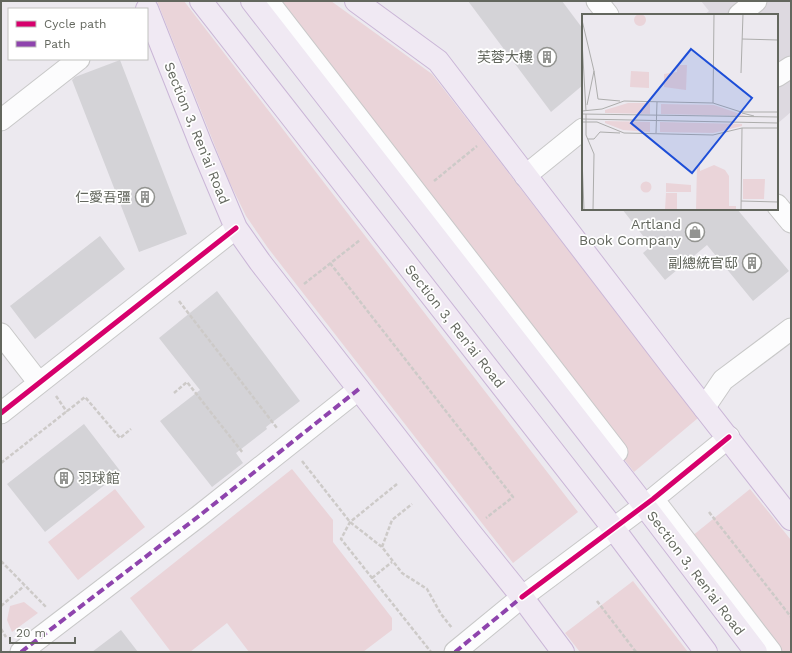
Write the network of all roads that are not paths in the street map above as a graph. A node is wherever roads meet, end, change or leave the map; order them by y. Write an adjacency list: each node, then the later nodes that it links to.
1 (201, 1): 28 (main road, Section 3, Ren’ai Road)
2 (252, 1): 26 (main road, Section 3, Ren’ai Road)
3 (268, 1): 26 (street)
4 (356, 1): 15 (main road)
5 (597, 1): 8 (street)
6 (756, 1): 9 (street)
7 (148, 13): 18 (main road, Section 3, Ren’ai Road)
8 (607, 14)
9 (740, 14)
10 (78, 60): 13 (street)
11 (791, 67): 12 (street)
12 (778, 76)
13 (4, 113)
14 (582, 130): 15 (street)
15 (525, 176): 23 (main road)
16 (778, 206): 17 (street)
17 (791, 222)
18 (236, 228): 21 (street); 22 (main road, Section 3, Ren’ai Road)
19 (791, 329): 23 (street)
20 (1, 334): 21 (street)
21 (46, 387): 24 (street)
22 (359, 389): 29 (main road, Section 3, Ren’ai Road); 31 (street)
23 (704, 408): 25 (main road)
24 (1, 413)
25 (729, 438): 26 (street); 27 (main road)
26 (648, 502): 28 (street); 34 (main road, Section 3, Ren’ai Road); 35 (street)
27 (791, 519)
28 (613, 528): 29 (street); 33 (main road, Section 3, Ren’ai Road)
29 (522, 597): 30 (street); 32 (main road, Section 3, Ren’ai Road)
30 (460, 648)
31 (20, 652)
32 (563, 652)
33 (706, 652)
34 (756, 652)
35 (771, 652)

